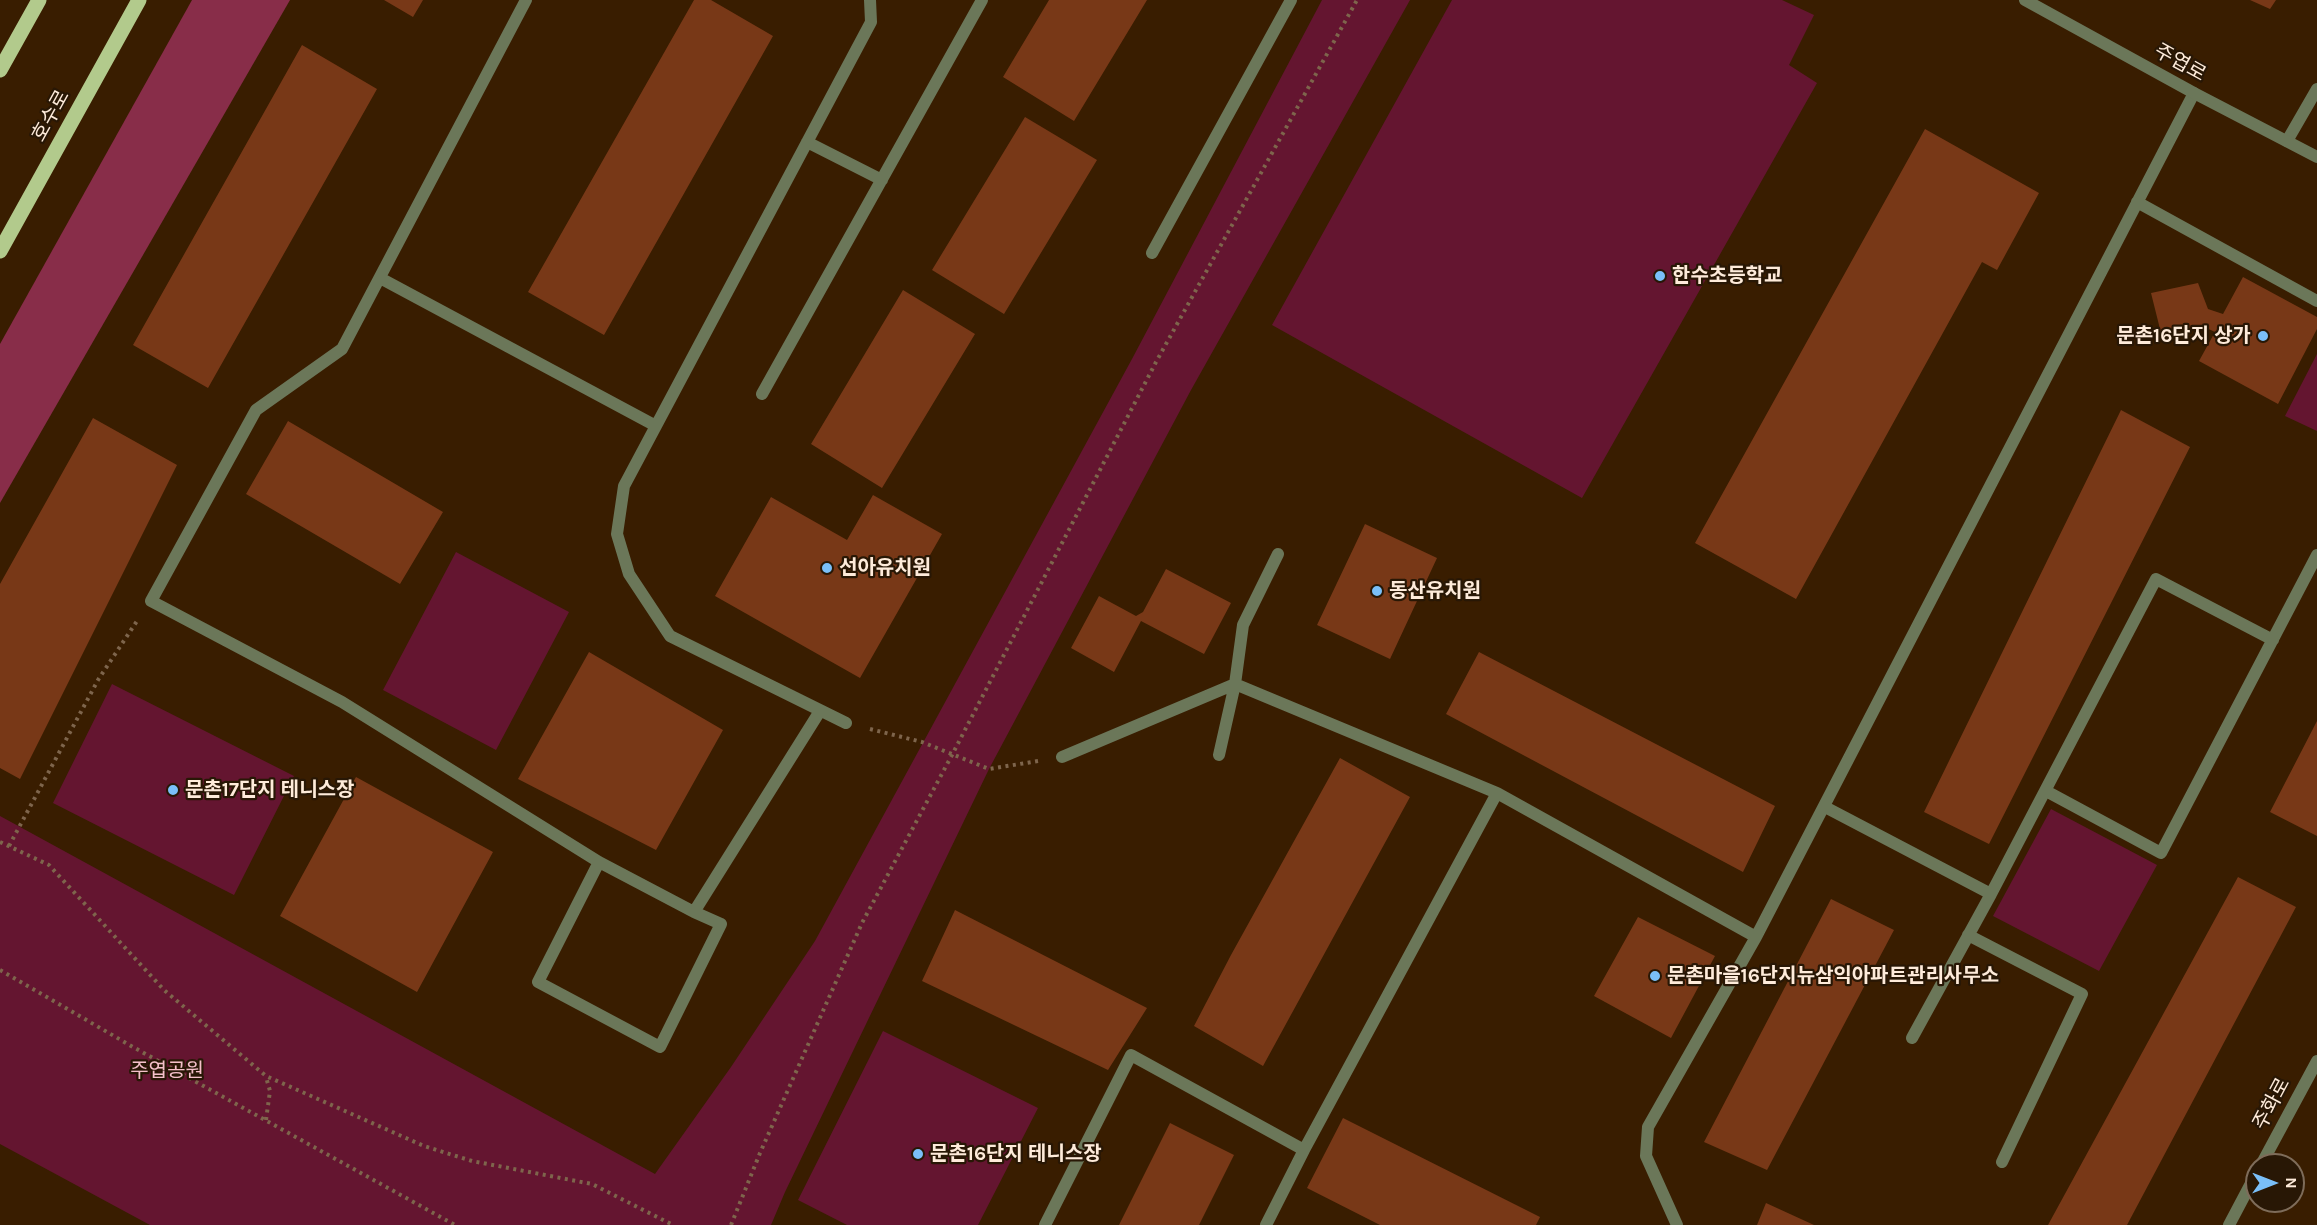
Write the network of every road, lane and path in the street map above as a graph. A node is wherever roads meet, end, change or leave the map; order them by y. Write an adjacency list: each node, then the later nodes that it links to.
1 (39, 0): 9 (main road)
2 (139, 0): 17 (main road, 호수로)
3 (526, 0): 19 (street)
4 (870, 0): 13 (street)
5 (982, 0): 15 (street)
6 (1291, 0): 18 (street)
7 (1357, 0): 30 (path)
8 (2025, 0): 11 (street, 주엽로)
9 (0, 70)
10 (2317, 89): 12 (street)
11 (2194, 93): 12 (street, 주엽로); 16 (street)
12 (2287, 141): 14 (street, 주엽로)
13 (807, 142): 15 (street); 22 (street)
14 (2317, 157)
15 (882, 180): 21 (street)
16 (2137, 202): 20 (street); 35 (street)
17 (0, 252)
18 (1152, 253)
19 (380, 278): 22 (street); 25 (street)
20 (2317, 301)
21 (762, 394)
22 (656, 426): 28 (street)
23 (1278, 554): 27 (street)
24 (2317, 555): 26 (street)
25 (151, 601): 37 (path); 38 (street)
26 (2273, 640): 33 (street); 33 (street)
27 (1235, 684): 31 (street); 32 (street); 34 (street)
28 (820, 711): 29 (street); 40 (street)
29 (846, 723): 30 (path)
30 (952, 755): 32 (path); 54 (path)
31 (1220, 755)
32 (1062, 757)
33 (2046, 791): 39 (street)
34 (1497, 793): 42 (street); 48 (street)
35 (1825, 807): 39 (street); 42 (street)
36 (0, 842): 37 (path)
37 (9, 846): 46 (path)
38 (599, 862): 40 (street); 40 (street)
39 (1991, 894): 41 (street)
40 (694, 912)
41 (1968, 935): 44 (street); 50 (street)
42 (1756, 937): 57 (street)
43 (0, 970): 47 (path)
44 (1912, 1038)
45 (2317, 1061): 49 (street, 주화로)
46 (266, 1076): 47 (path); 53 (path)
47 (266, 1120): 52 (path)
48 (1304, 1150): 55 (street); 56 (street)
49 (2267, 1153)
50 (2002, 1162)
51 (2245, 1195): 58 (street)
52 (455, 1225)
53 (673, 1225)
54 (731, 1225)
55 (1045, 1225)
56 (1266, 1225)
57 (1677, 1225)
58 (2229, 1225)

